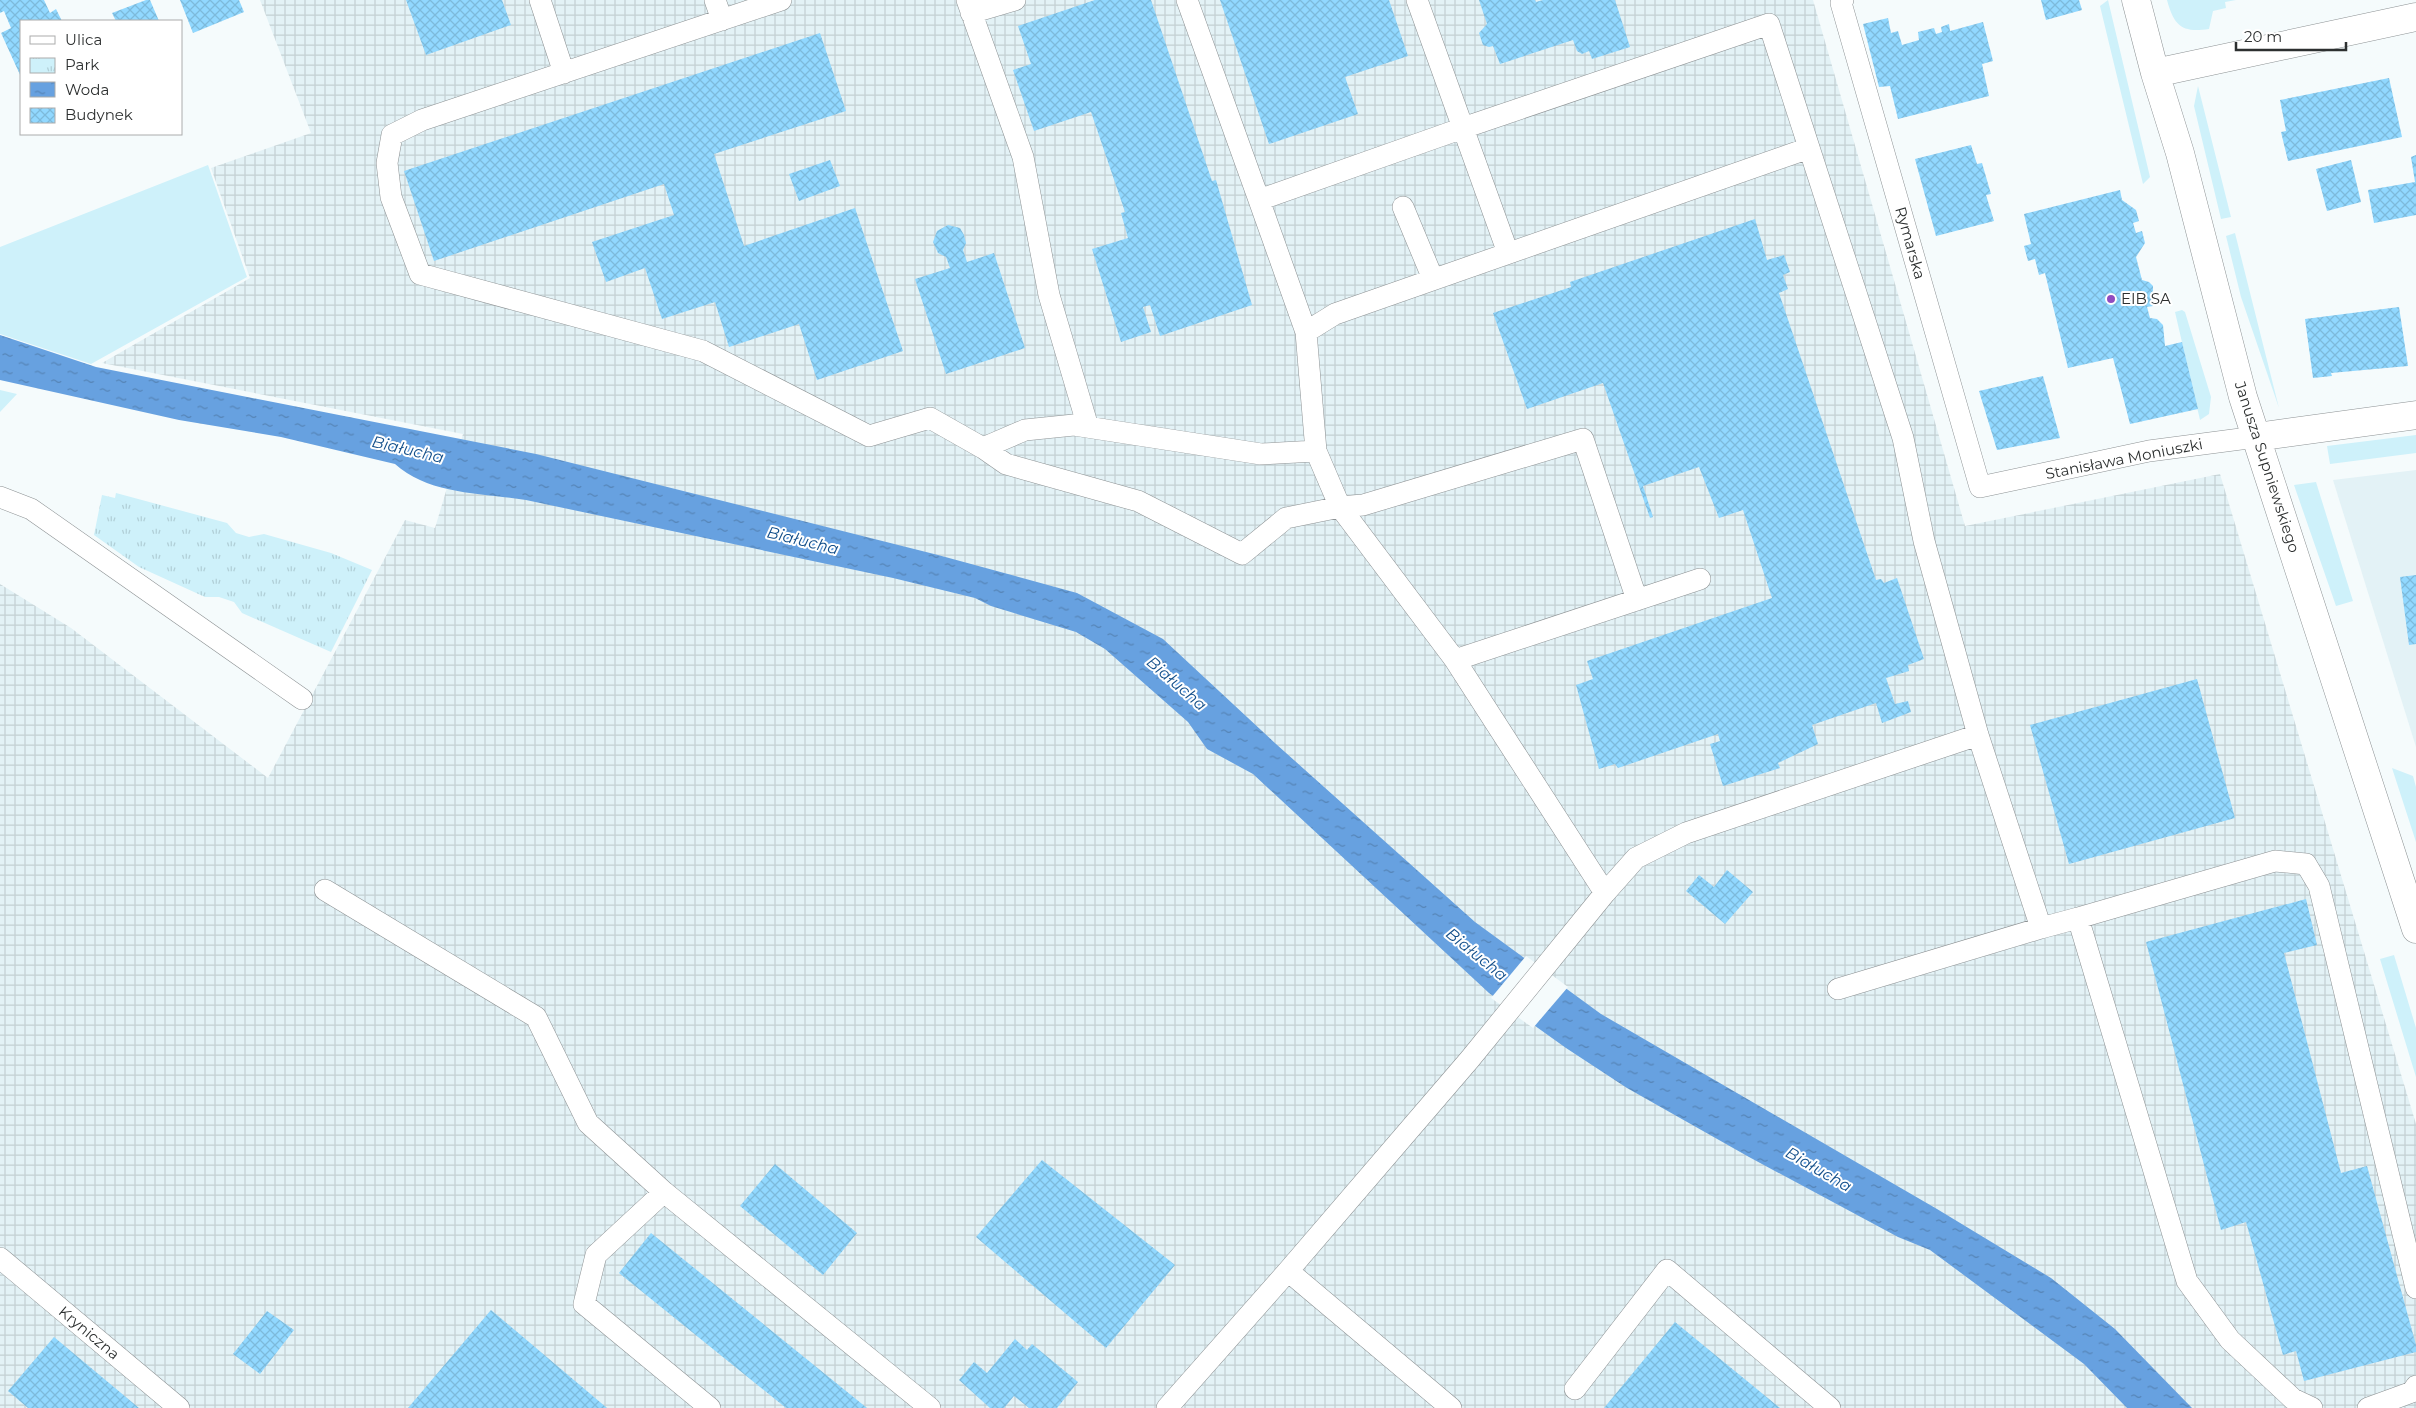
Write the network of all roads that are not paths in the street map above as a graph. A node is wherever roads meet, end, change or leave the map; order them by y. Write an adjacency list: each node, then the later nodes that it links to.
1 (540, 0): 11 (lane)
2 (781, 0): 9 (lane)
3 (1015, 0): 8 (lane)
4 (1187, 0): 15 (lane)
5 (1417, 0): 13 (lane)
6 (1843, 0): 25 (lane, Rymarska)
7 (2136, 0): 12 (street, Janusza Supniewskiego)
8 (969, 6): 21 (lane)
9 (719, 10): 11 (lane)
10 (2416, 17): 12 (street)
11 (564, 73): 23 (lane)
12 (2155, 73): 22 (street, Janusza Supniewskiego)
13 (1463, 128): 14 (lane); 15 (lane); 17 (lane)
14 (1809, 148): 17 (lane); 32 (lane)
15 (1259, 200): 19 (lane)
16 (1403, 207): 18 (lane)
17 (1508, 253): 18 (lane)
18 (1433, 279): 19 (lane)
19 (1306, 332): 24 (lane)
20 (2416, 414): 22 (street, Stanisława Moniuszki)
21 (1088, 427): 23 (lane); 24 (lane)
22 (2256, 437): 25 (lane, Stanisława Moniuszki); 37 (street, Janusza Supniewskiego)
23 (983, 448): 27 (lane)
24 (1316, 451): 27 (lane)
25 (1980, 487)
26 (0, 497): 31 (lane)
27 (1340, 507): 29 (lane); 30 (lane)
28 (1700, 580): 29 (lane)
29 (1637, 600): 30 (lane)
30 (1455, 660): 34 (lane)
31 (302, 699)
32 (1978, 736): 34 (lane); 36 (lane)
33 (325, 890): 39 (lane)
34 (1605, 893): 41 (lane)
35 (2078, 918): 36 (lane); 42 (lane); 51 (lane)
36 (2041, 928): 38 (lane)
37 (2416, 928)
38 (1838, 989)
39 (664, 1192): 46 (lane); 47 (lane)
40 (0, 1258): 45 (lane, Kryniczna)
41 (1288, 1271): 48 (lane); 49 (lane)
42 (2416, 1288)
43 (2416, 1386): 52 (lane)
44 (1575, 1389): 50 (lane)
45 (179, 1408)
46 (710, 1408)
47 (930, 1408)
48 (1167, 1408)
49 (1451, 1408)
50 (1830, 1408)
51 (2312, 1408)
52 (2368, 1408)

